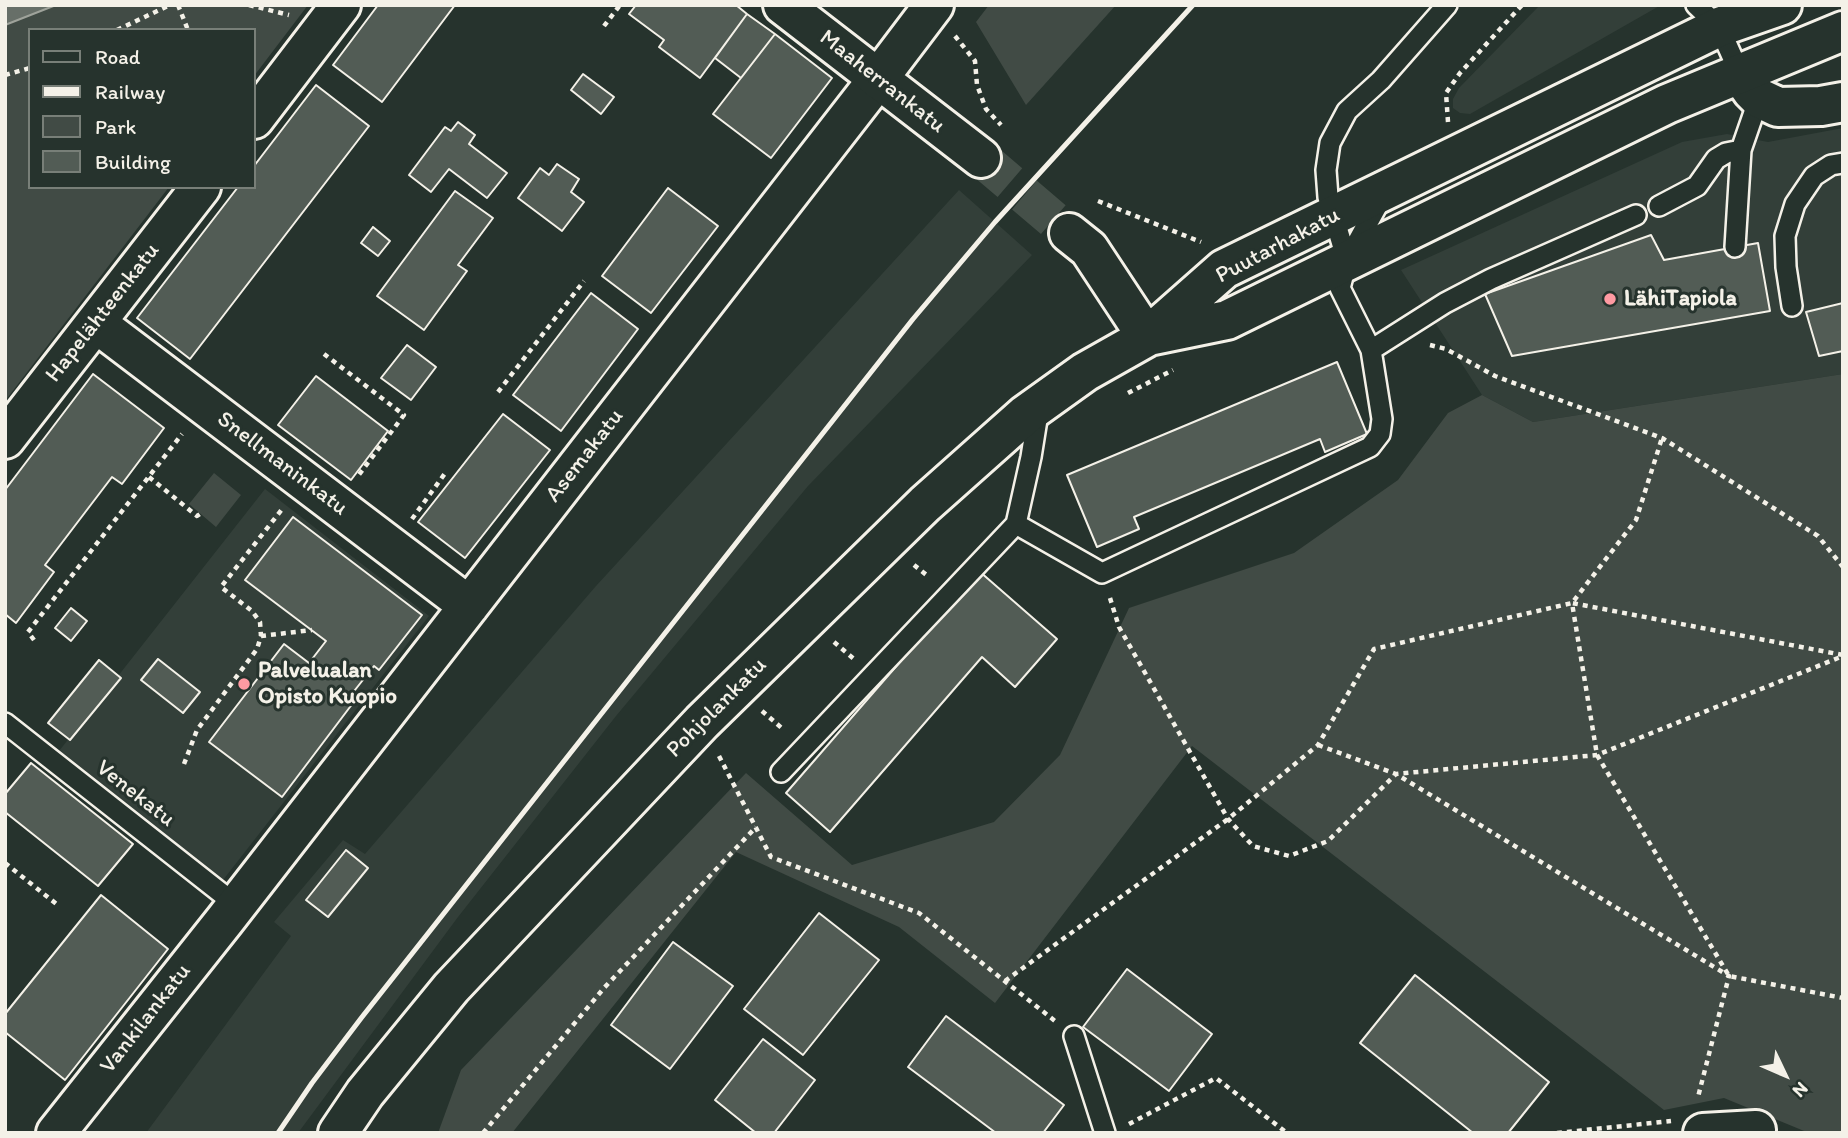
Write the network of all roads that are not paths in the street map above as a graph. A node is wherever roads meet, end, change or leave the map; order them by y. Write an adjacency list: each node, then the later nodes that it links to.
1 (341, 5): 11 (main road)
2 (783, 5): 8 (main road, Maaherrankatu)
3 (1447, 5): 19 (lane)
4 (1782, 5): 5 (main road, Puutarhakatu)
5 (1712, 13): 9 (lane); 16 (main road, Puutarhakatu)
6 (944, 20): 8 (main road, Asemakatu)
7 (1843, 31): 9 (main road, Puutarhakatu)
8 (878, 79): 13 (main road, Maaherrankatu); 30 (main road, Asemakatu)
9 (1749, 86): 10 (main road); 12 (lane); 22 (main road, Puutarhakatu)
10 (1843, 102)
11 (256, 116)
12 (1741, 150): 17 (lane); 21 (lane)
13 (981, 158)
14 (1843, 163): 23 (lane)
15 (199, 189): 24 (main road, Hapelähteenkatu)
16 (1385, 191): 19 (main road, Puutarhakatu); 22 (lane)
17 (1659, 205)
18 (1636, 215): 26 (lane)
19 (1332, 217): 22 (lane); 25 (main road, Puutarhakatu)
20 (1069, 233): 25 (main road)
21 (1735, 247)
22 (1347, 261): 25 (main road, Puutarhakatu); 26 (lane)
23 (1792, 306)
24 (96, 323): 28 (main road, Hapelähteenkatu); 30 (main road, Snellmaninkatu)
25 (1147, 337): 27 (main road, Pohjolankatu)
26 (1371, 350): 29 (lane)
27 (1039, 405): 29 (lane); 39 (main road, Pohjolankatu)
28 (5, 439)
29 (1016, 524): 32 (lane)
30 (469, 606): 33 (main road, Asemakatu)
31 (5, 723): 33 (lane, Venekatu)
32 (781, 772)
33 (235, 904): 38 (main road, Vankilankatu)
34 (1074, 1036): 36 (lane)
35 (1693, 1119): 37 (main road)
36 (1114, 1130)
37 (1756, 1130)
38 (56, 1133)
39 (338, 1133)

